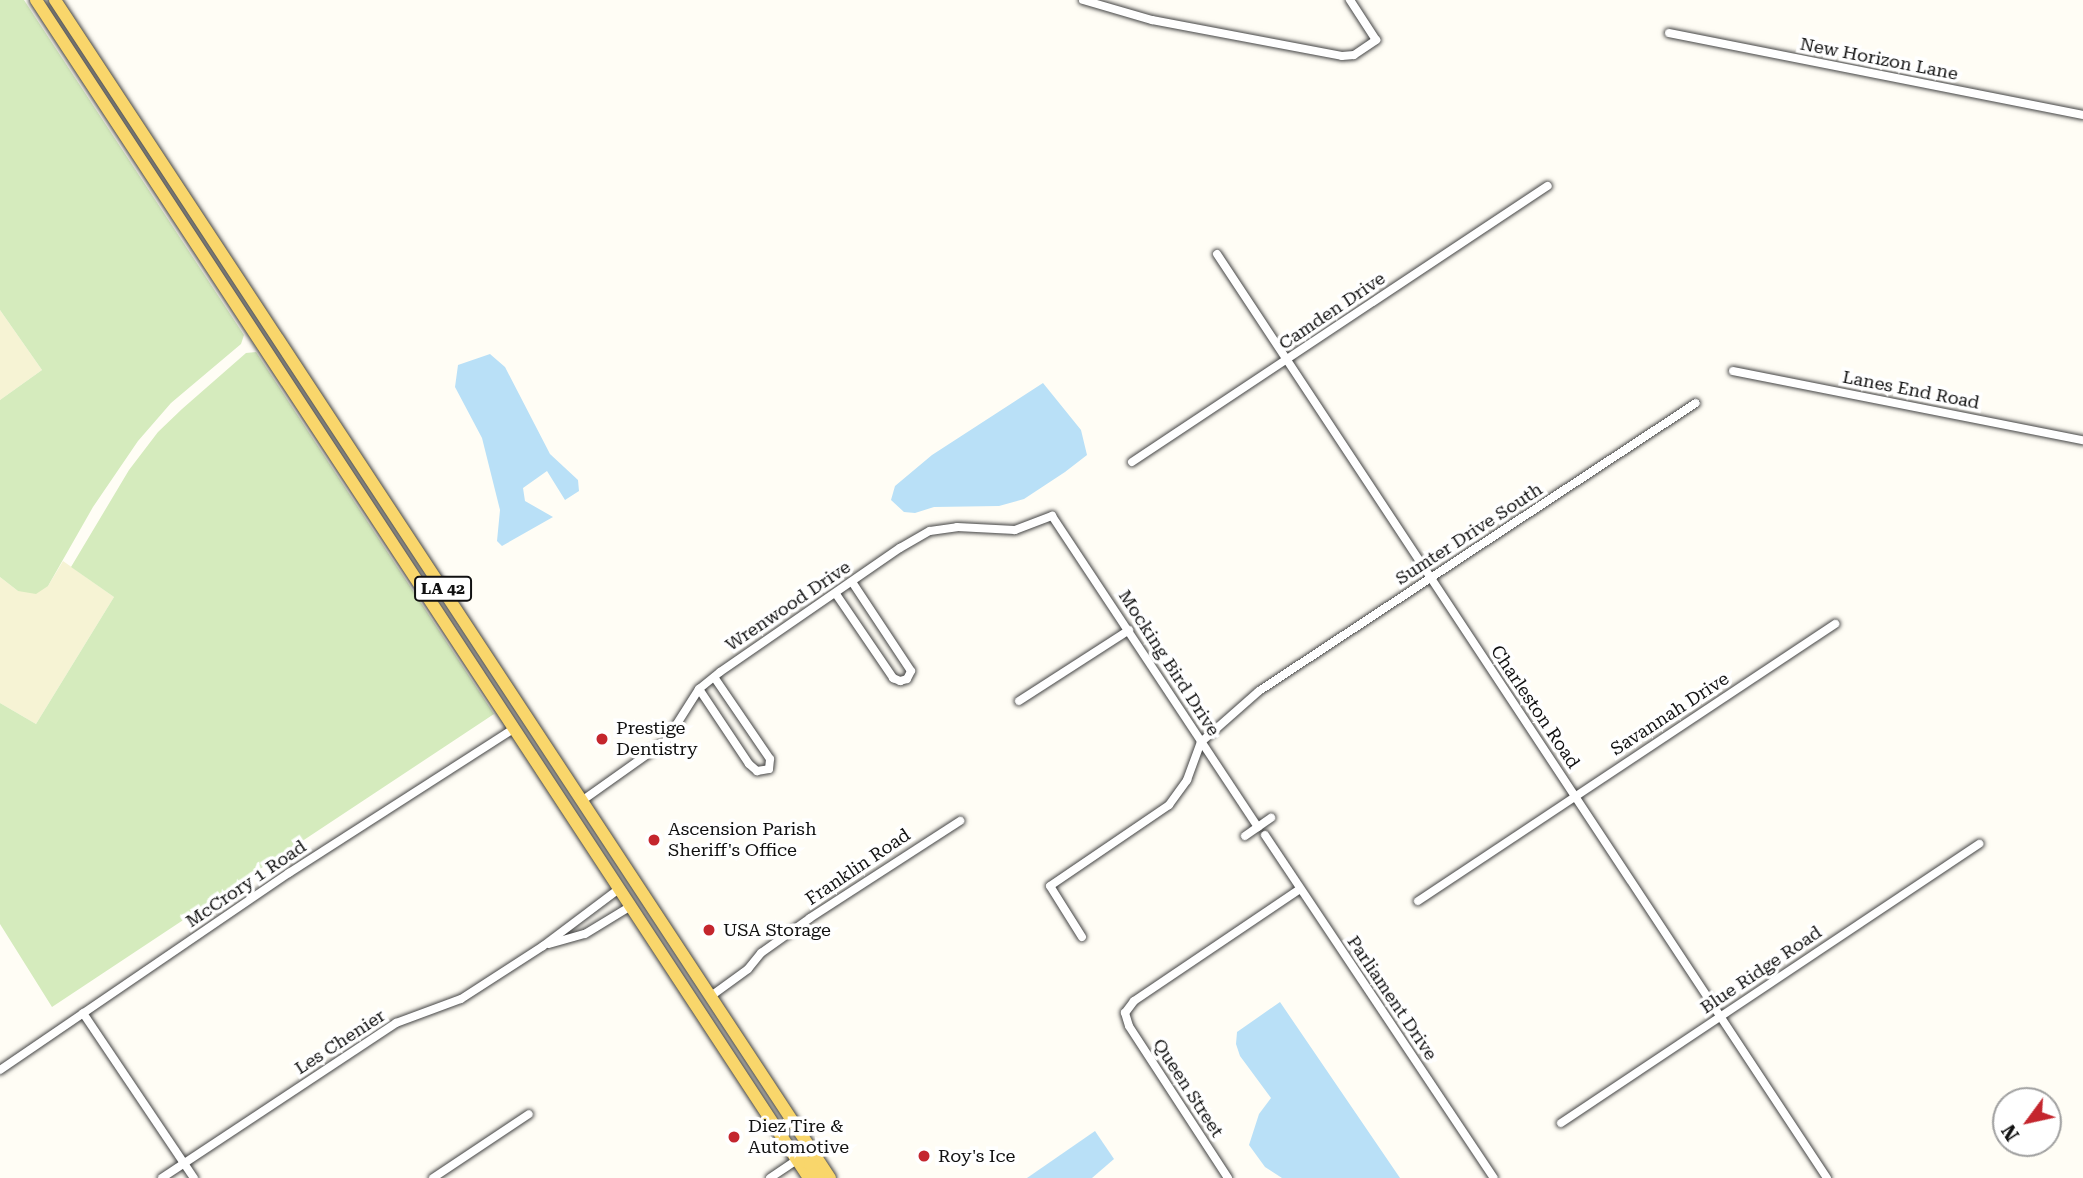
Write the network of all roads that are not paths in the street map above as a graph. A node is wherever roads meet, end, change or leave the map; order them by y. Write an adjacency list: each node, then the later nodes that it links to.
1 (36, 0): 18 (main road, LA 42)
2 (55, 0): 21 (main road, LA 42)
3 (1083, 0): 4 (street)
4 (1350, 0)
5 (1669, 33): 6 (street, New Horizon Lane)
6 (2083, 115)
7 (1548, 186): 9 (street, Camden Drive)
8 (1217, 254): 9 (street, Charleston Road)
9 (1287, 360): 13 (street, Camden Drive); 15 (street, Charleston Road)
10 (1733, 371): 12 (street, Lanes End Road)
11 (1696, 403): 15 (street, Sumter Drive South)
12 (2083, 440)
13 (1132, 463)
14 (1052, 516): 16 (street, Wrenwood Drive); 20 (street, Mocking Bird Drive)
15 (1431, 577): 26 (street, Sumter Drive South); 27 (street, Charleston Road)
16 (852, 582): 17 (street, Wrenwood Drive); 17 (street)
17 (836, 594): 22 (street, Wrenwood Drive)
18 (432, 606): 21 (main road); 25 (main road, LA 42)
19 (1835, 624): 27 (street, Savannah Drive)
20 (1129, 629): 24 (street); 26 (street, Mocking Bird Drive)
21 (495, 668): 28 (main road, LA 42)
22 (714, 677): 23 (street, Wrenwood Drive); 23 (street)
23 (699, 689): 28 (street, Wrenwood Drive)
24 (1019, 701)
25 (513, 729): 28 (main road); 35 (main road, LA 42); 43 (street, McCrory 1 Road)
26 (1201, 741): 31 (street, Mocking Bird Drive); 39 (street)
27 (1576, 795): 37 (street, Savannah Drive); 44 (street, Charleston Road)
28 (583, 800): 42 (main road, LA 42)
29 (1271, 818): 31 (street)
30 (960, 821): 42 (street, Franklin Road)
31 (1258, 827): 33 (street)
32 (1265, 835): 36 (street, Parliament Drive)
33 (1245, 836)
34 (1979, 844): 44 (street, Blue Ridge Road)
35 (619, 888): 38 (main road, LA 42); 40 (main road); 41 (street, Les Chenier)
36 (1300, 889): 51 (street, Queen Street); 60 (street, Parliament Drive)
37 (1418, 901)
38 (631, 906): 40 (main road, LA 42); 41 (street, Les Chenier)
39 (1082, 937)
40 (662, 944): 45 (main road); 49 (main road, LA 42)
41 (543, 946): 50 (street, Les Chenier)
42 (711, 996): 45 (main road, LA 42)
43 (83, 1013): 46 (street, McCrory 1 Road); 50 (street)
44 (1721, 1016): 48 (street, Blue Ridge Road); 61 (street, Charleston Road)
45 (732, 1027): 58 (main road, LA 42)
46 (0, 1070)
47 (529, 1114): 54 (street)
48 (1561, 1123)
49 (797, 1160): 55 (street); 56 (main road, LA 42); 57 (main road)
50 (184, 1163): 52 (street, Les Chenier); 53 (street)
51 (1226, 1175): 59 (street)
52 (162, 1178)
53 (194, 1178)
54 (433, 1178)
55 (770, 1178)
56 (809, 1178)
57 (820, 1178)
58 (830, 1178)
59 (1214, 1178)
60 (1494, 1178)
61 (1827, 1178)

